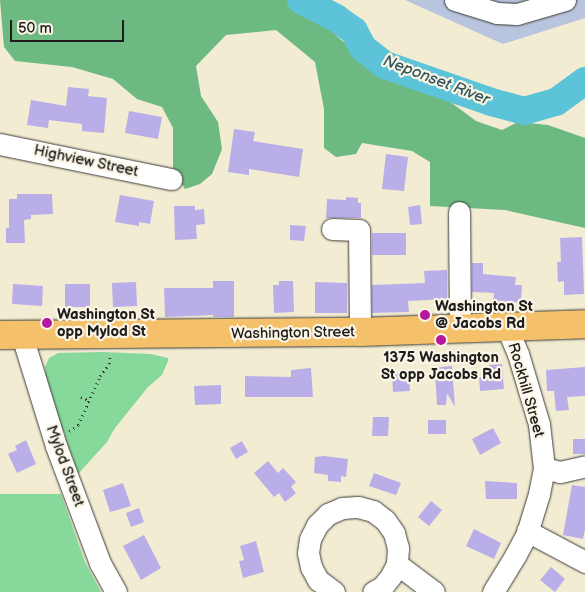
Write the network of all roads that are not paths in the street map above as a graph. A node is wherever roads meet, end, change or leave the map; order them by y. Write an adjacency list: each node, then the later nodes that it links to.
1 (455, 0): 2 (street)
2 (565, 0)
3 (0, 144): 4 (street, Highview Street)
4 (172, 179)
5 (459, 212): 8 (street)
6 (332, 228): 10 (street)
7 (585, 324): 9 (main road, Washington Street)
8 (460, 328): 9 (main road, Washington Street); 10 (main road, Washington Street)
9 (506, 328): 13 (street, Rockhill Street)
10 (360, 332): 11 (main road, Washington Street)
11 (11, 336): 17 (street, Mylod Street)
12 (585, 466): 13 (street)
13 (544, 468): 14 (street, Rockhill Street)
14 (527, 531): 15 (street); 21 (street, Rockhill Street)
15 (585, 562)
16 (397, 564): 18 (street); 19 (street); 20 (street)
17 (116, 592)
18 (334, 592)
19 (373, 592)
20 (434, 592)
21 (493, 592)

